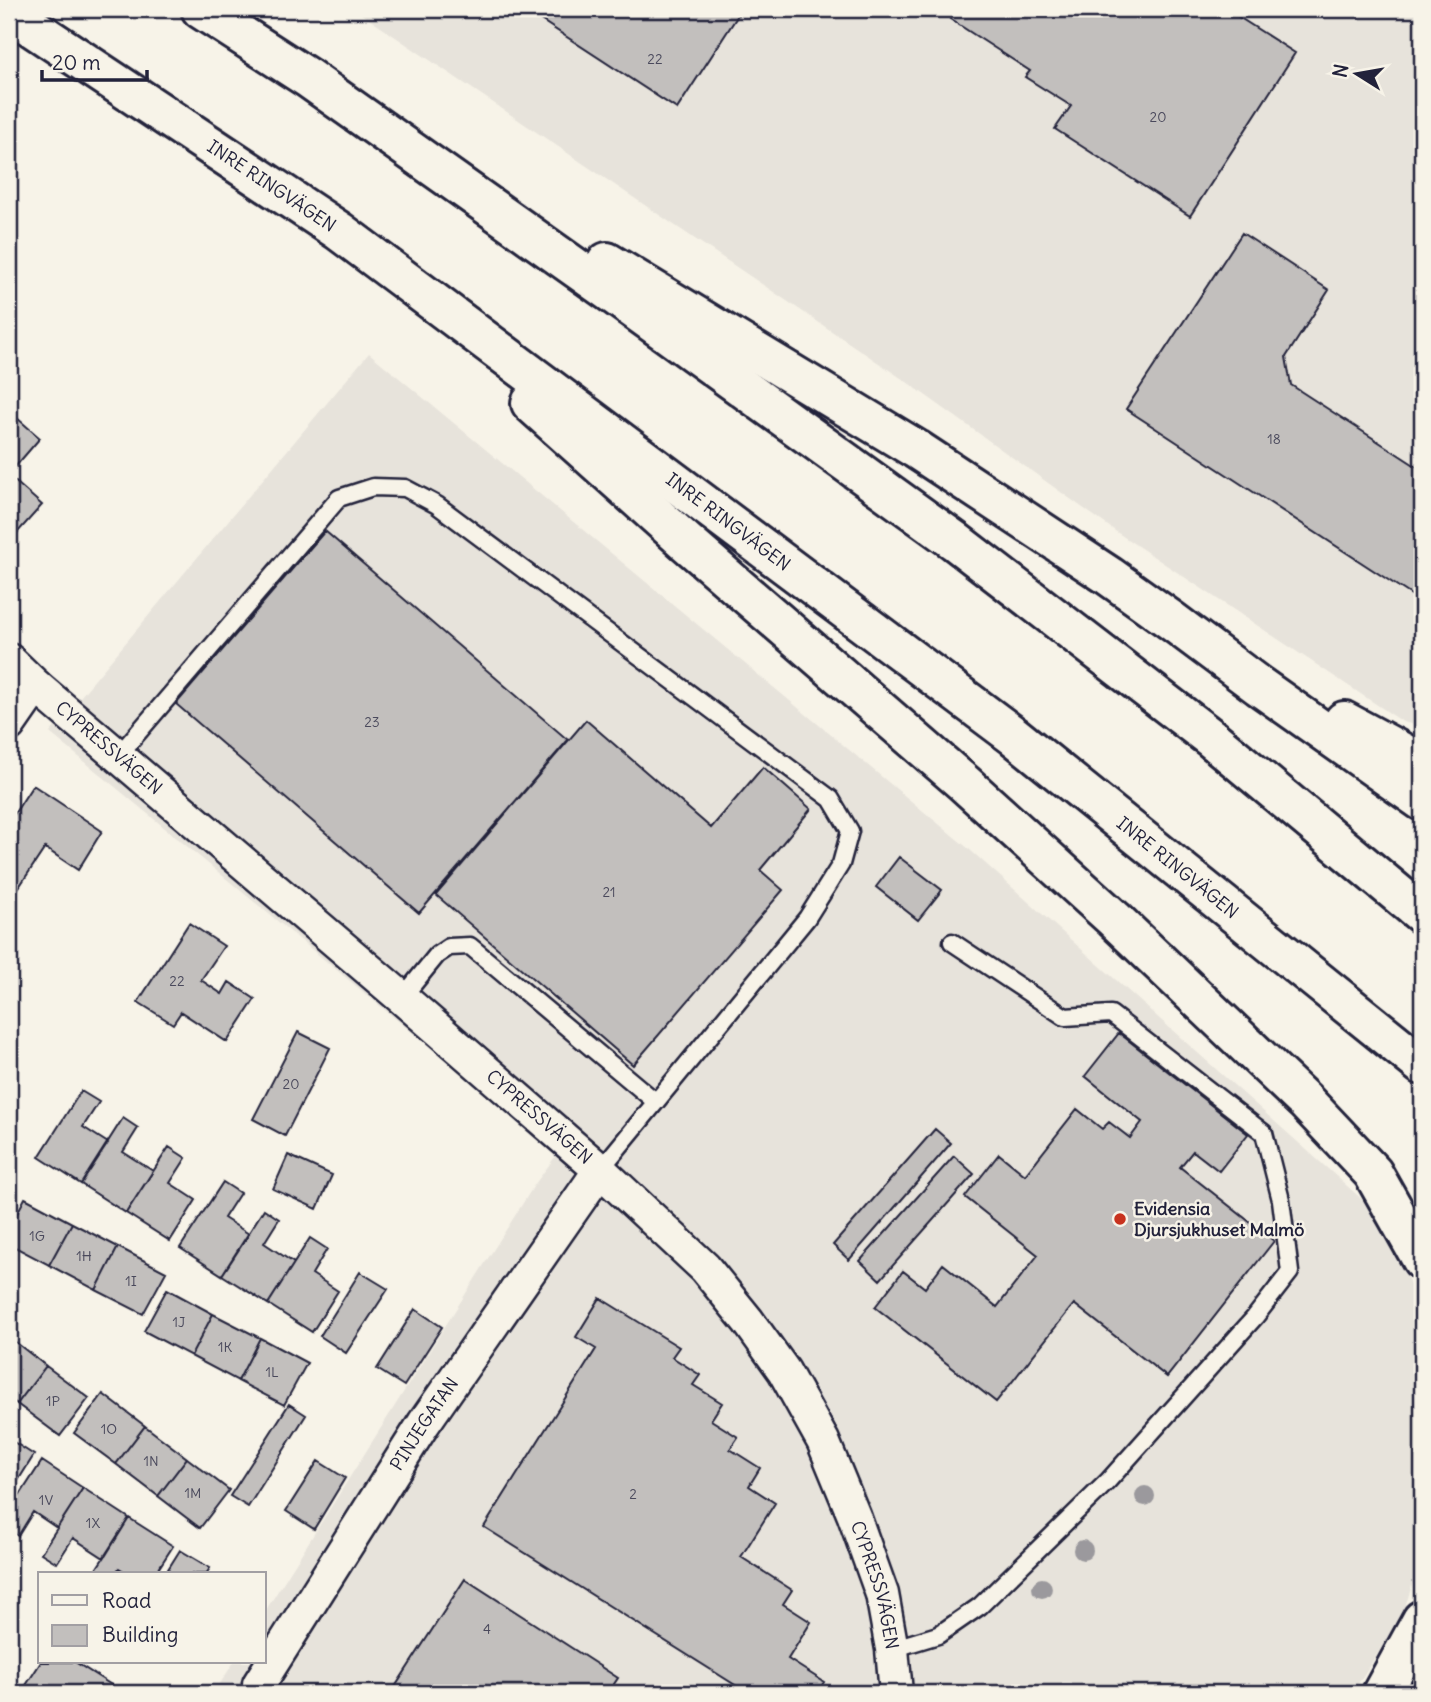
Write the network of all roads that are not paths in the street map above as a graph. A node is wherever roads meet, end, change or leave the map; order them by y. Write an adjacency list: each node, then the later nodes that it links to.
1 (201, 9): 3 (main road)
2 (9, 12): 4 (main road, INRE RINGVÄGEN)
3 (308, 78): 5 (main road); 12 (main road)
4 (339, 231): 15 (main road, INRE RINGVÄGEN); 18 (main road)
5 (1172, 621): 10 (main road); 11 (main road)
6 (9, 660): 7 (street, CYPRESSVÄGEN)
7 (36, 687): 8 (street); 9 (street, CYPRESSVÄGEN)
8 (9, 725)
9 (118, 756): 14 (street, CYPRESSVÄGEN); 16 (lane)
10 (1422, 764)
11 (1422, 801)
12 (1422, 914)
13 (952, 942): 20 (lane)
14 (402, 998): 16 (lane); 17 (street, CYPRESSVÄGEN)
15 (1422, 1065)
16 (656, 1102): 17 (lane)
17 (600, 1170): 20 (street, CYPRESSVÄGEN); 21 (street, PINJEGATAN)
18 (1422, 1260)
19 (1422, 1620): 23 (main road)
20 (892, 1649): 22 (street, CYPRESSVÄGEN)
21 (256, 1689)
22 (896, 1693)
23 (1382, 1693)

